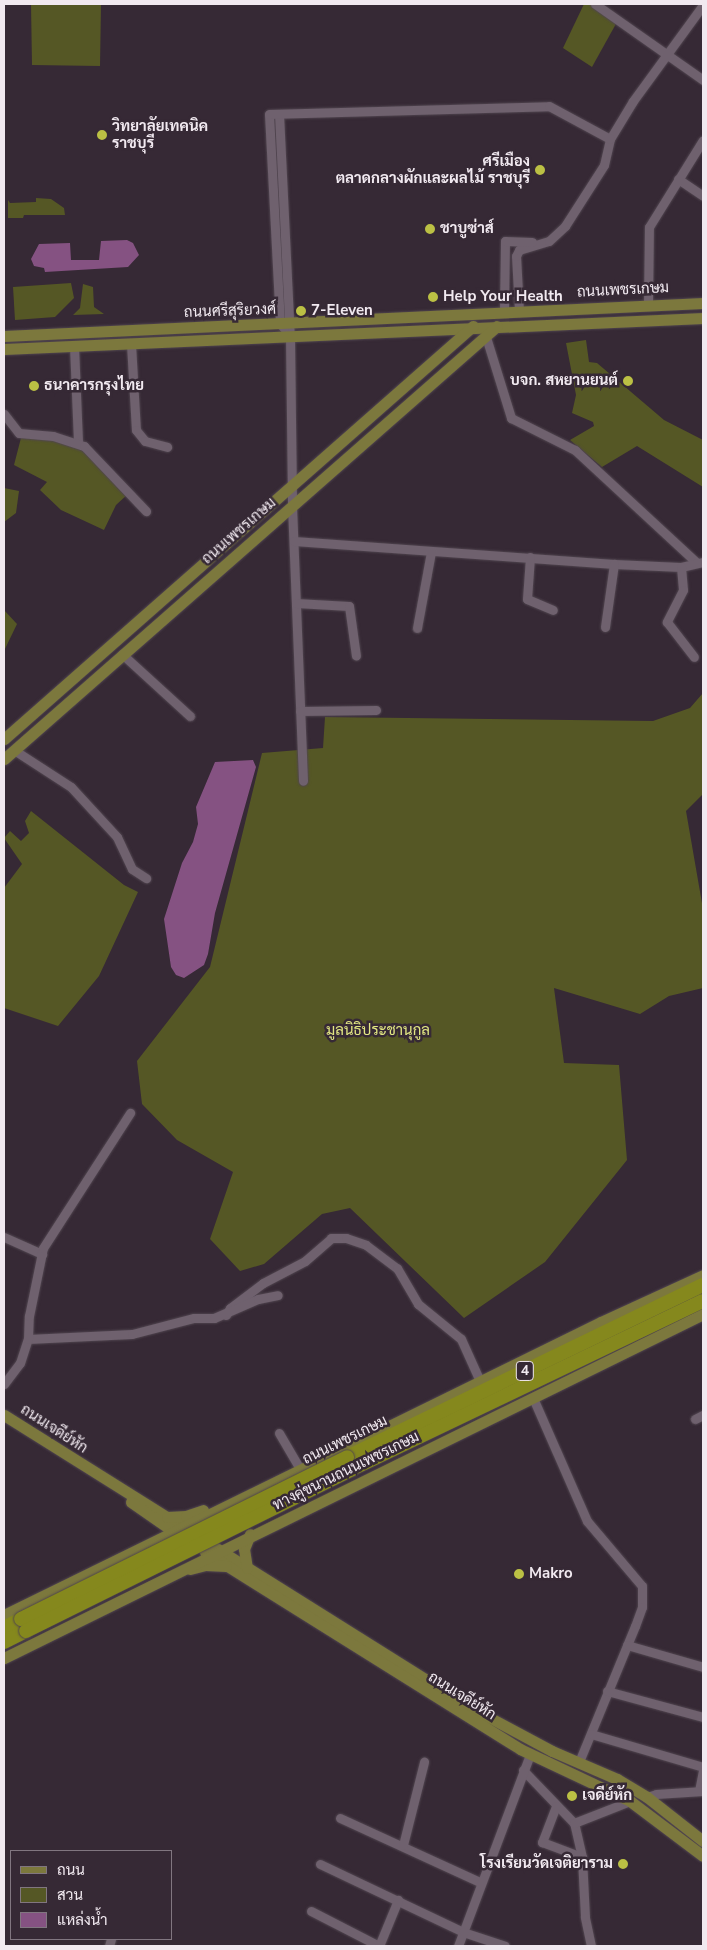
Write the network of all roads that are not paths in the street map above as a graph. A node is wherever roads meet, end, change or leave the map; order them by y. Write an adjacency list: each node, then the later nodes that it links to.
1 (595, 4): 3 (street)
2 (703, 5): 3 (street)
3 (666, 54): 4 (street); 5 (street)
4 (703, 80)
5 (610, 139): 9 (street); 16 (street)
6 (703, 140): 7 (street)
7 (678, 179): 8 (street); 11 (street)
8 (703, 196)
9 (537, 244): 12 (street); 14 (street)
10 (703, 303): 11 (main road, ถนนเพชรเกษม)
11 (648, 305): 12 (main road, ถนนเพชรเกษม)
12 (519, 311): 14 (main road, ถนนเพชรเกษม)
13 (488, 312): 14 (main road, ถนนศรีสุริยวงศ์); 16 (main road, ถนนศรีสุริยวงศ์); 17 (main road, ถนนเพชรเกษม)
14 (504, 312): 18 (main road, ถนนเพชรเกษม)
15 (703, 318): 18 (main road, ถนนเพชรเกษม)
16 (285, 324): 19 (main road, ถนนศรีสุริยวงศ์); 20 (street)
17 (471, 328): 18 (main road, ถนนศรีสุริยวงศ์); 20 (main road, ถนนศรีสุริยวงศ์); 28 (main road, ถนนเพชรเกษม)
18 (495, 328): 21 (main road, ถนนเพชรเกษม)
19 (4, 336)
20 (290, 336): 22 (main road, ถนนศรีสุริยวงศ์); 28 (street)
21 (486, 337): 29 (main road, ถนนเพชรเกษม); 34 (street)
22 (131, 344): 23 (main road, ถนนศรีสุริยวงศ์); 27 (street)
23 (74, 346): 24 (main road, ถนนศรีสุริยวงศ์); 26 (street)
24 (4, 349)
25 (4, 414): 26 (street)
26 (78, 442): 30 (street)
27 (167, 447)
28 (293, 485): 29 (street); 47 (main road, ถนนเพชรเกษม)
29 (292, 506): 31 (street); 41 (main road, ถนนเพชรเกษม)
30 (146, 511)
31 (294, 541): 32 (street); 37 (street)
32 (431, 552): 33 (street); 40 (street)
33 (530, 557): 35 (street); 38 (street)
34 (700, 562): 36 (street)
35 (614, 564): 36 (street); 39 (street)
36 (680, 567): 43 (street)
37 (296, 603): 42 (street); 45 (street)
38 (553, 610)
39 (605, 627)
40 (417, 628)
41 (122, 654): 46 (street); 48 (main road, ถนนเพชรเกษม)
42 (356, 656)
43 (694, 657)
44 (376, 710): 45 (street)
45 (300, 711): 50 (street)
46 (190, 716)
47 (4, 739)
48 (14, 750): 49 (main road, ถนนเพชรเกษม); 51 (street)
49 (4, 759)
50 (303, 781)
51 (146, 878)
52 (130, 1113): 54 (street)
53 (4, 1237): 54 (street)
54 (42, 1254): 61 (street)
55 (703, 1275): 62 (main road, ทางคู่ขนานถนนเพชรเกษม / 4)
56 (703, 1285): 67 (highway, ถนนเพชรเกษม / 4)
57 (278, 1295): 60 (street)
58 (703, 1301): 67 (highway, ถนนเพชรเกษม / 4)
59 (703, 1314): 64 (main road, ทางคู่ขนานถนนเพชรเกษม / 4)
60 (226, 1315): 61 (street); 62 (street)
61 (28, 1339): 63 (street)
62 (480, 1381): 69 (main road, ทางคู่ขนานถนนเพชรเกษม / 4)
63 (4, 1384)
64 (533, 1398): 74 (main road, ทางคู่ขนานถนนเพชรเกษม / 4); 84 (street)
65 (4, 1415): 68 (main road, ถนนเจดีย์หัก)
66 (279, 1434): 69 (street)
67 (350, 1463): 81 (highway, ถนนเพชรเกษม / 4, bridge)
68 (88, 1469): 71 (main road, ถนนเจดีย์หัก); 72 (main road, ถนนเจดีย์หัก)
69 (300, 1469): 70 (main road, ทางคู่ขนานถนนเพชรเกษม / 4)
70 (216, 1510): 71 (main road); 73 (main road, ทางคู่ขนานถนนเพชรเกษม / 4)
71 (166, 1516): 73 (main road, ถนนเจดีย์หัก)
72 (154, 1519): 73 (main road, ถนนเจดีย์หัก); 75 (main road)
73 (178, 1530): 75 (main road, ทางคู่ขนานถนนเพชรเกษม / 4); 76 (main road)
74 (250, 1534): 76 (main road, ทางคู่ขนานถนนเพชรเกษม / 4); 78 (main road)
75 (147, 1544): 80 (main road, ทางคู่ขนานถนนเพชรเกษม / 4)
76 (213, 1552): 77 (main road, ถนนเจดีย์หัก); 78 (main road, ถนนเจดีย์หัก); 79 (main road, ทางคู่ขนานถนนเพชรเกษม / 4)
77 (227, 1566): 79 (main road); 90 (main road, ถนนเจดีย์หัก)
78 (247, 1568): 92 (main road, ถนนเจดีย์หัก)
79 (176, 1571): 85 (main road, ทางคู่ขนานถนนเพชรเกษม / 4)
80 (4, 1615)
81 (24, 1625): 82 (highway, ถนนเพชรเกษม / 4); 83 (highway, ถนนเพชรเกษม / 4)
82 (4, 1628)
83 (4, 1642)
84 (627, 1644): 86 (street); 87 (street)
85 (4, 1658)
86 (703, 1667)
87 (606, 1691): 88 (street); 89 (street)
88 (703, 1717)
89 (591, 1734): 92 (street); 93 (street)
90 (530, 1754): 94 (street); 97 (main road, ถนนเจดีย์หัก)
91 (424, 1762): 102 (street)
92 (579, 1762): 96 (main road, ถนนเจดีย์หัก)
93 (703, 1769): 95 (street)
94 (523, 1770): 98 (street); 106 (street)
95 (701, 1791): 96 (street)
96 (647, 1797): 101 (main road, ถนนเจดีย์หัก)
97 (630, 1801): 100 (street); 103 (main road, ถนนเจดีย์หัก)
98 (556, 1806): 100 (street); 104 (street)
99 (340, 1818): 102 (street)
100 (574, 1823): 104 (street)
101 (703, 1841)
102 (403, 1845): 106 (street)
103 (703, 1856)
104 (582, 1857): 113 (street)
105 (320, 1864): 107 (street)
106 (480, 1882): 109 (street)
107 (398, 1900): 109 (street); 110 (street)
108 (311, 1910): 110 (street)
109 (463, 1932): 111 (street); 112 (street)
110 (379, 1946)
111 (458, 1946)
112 (505, 1946)
113 (591, 1946)

